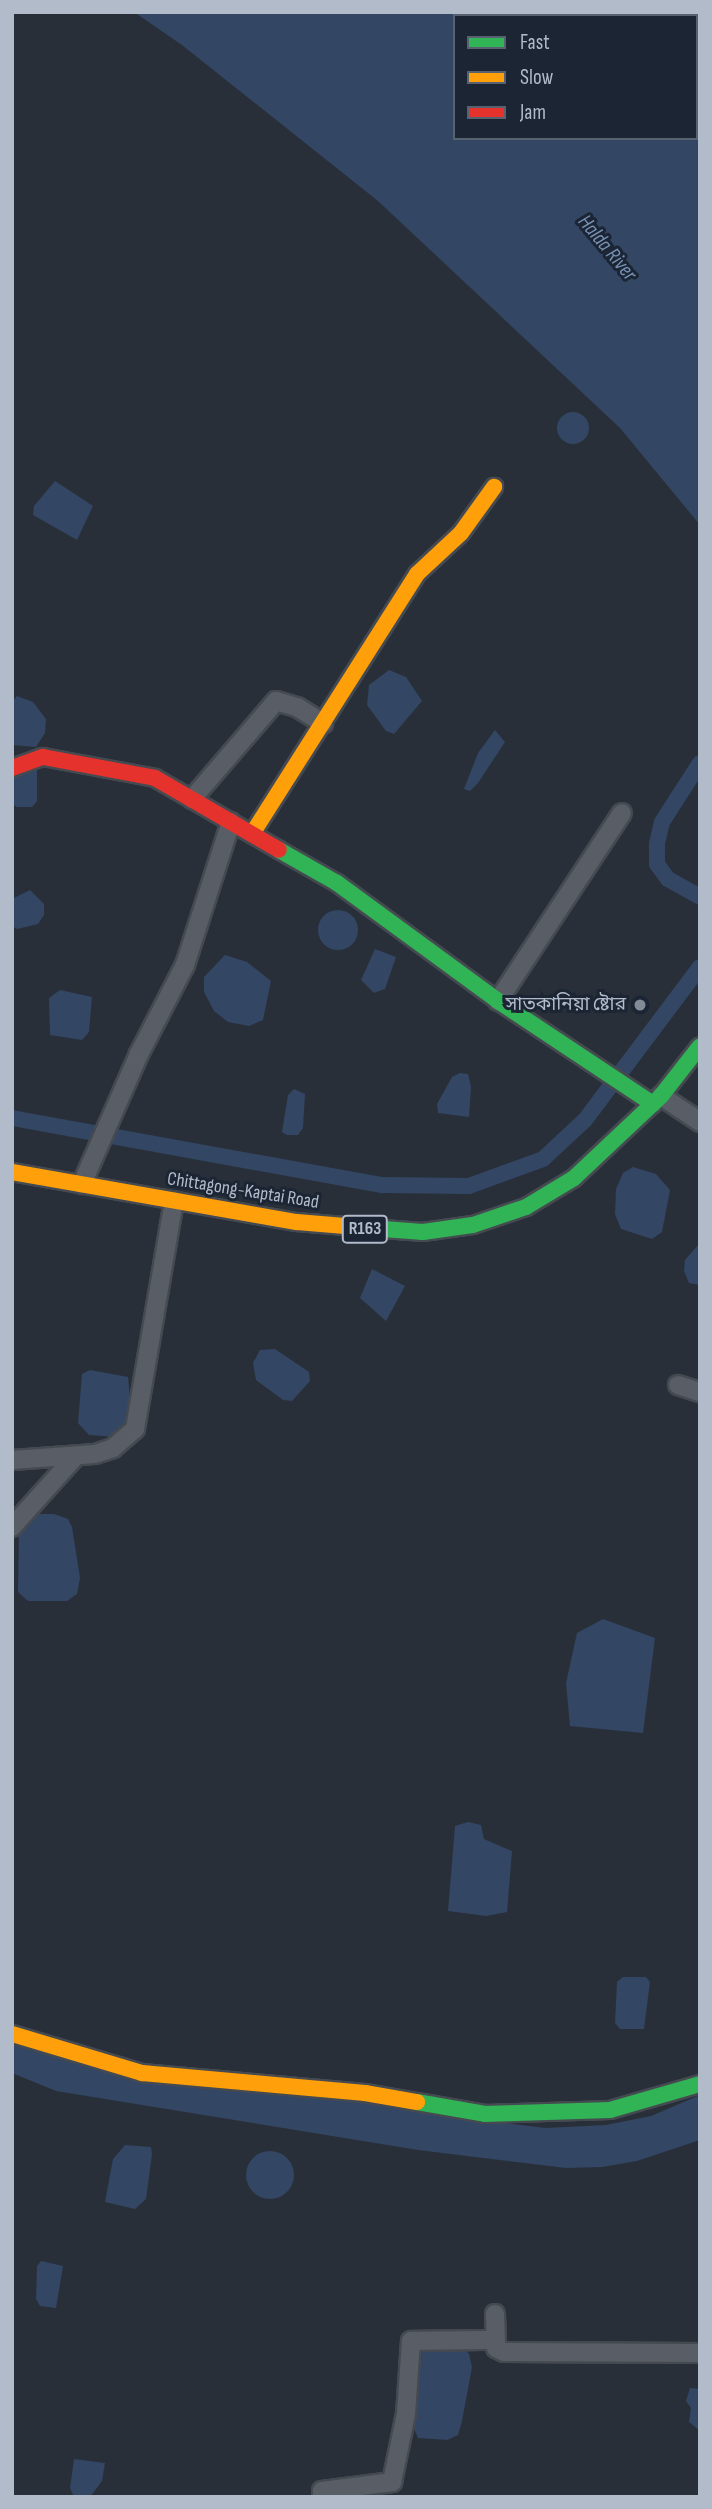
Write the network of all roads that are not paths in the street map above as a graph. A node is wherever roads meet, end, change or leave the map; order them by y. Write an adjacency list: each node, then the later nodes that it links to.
1 (494, 487): 2 (street)
2 (323, 723): 4 (street); 7 (street)
3 (12, 768): 4 (street)
4 (192, 799): 6 (street)
5 (622, 813): 8 (street)
6 (231, 822): 7 (street); 14 (street)
7 (252, 834): 8 (street)
8 (498, 1001): 11 (street)
9 (700, 1046): 11 (street, R163)
10 (700, 1056): 11 (street, R163)
11 (662, 1095): 12 (street); 15 (street, Chittagong-Kaptai Road / R163)
12 (700, 1122)
13 (12, 1172): 14 (street, Chittagong-Kaptai Road / R163)
14 (82, 1184): 15 (street, Chittagong-Kaptai Road / R163)
15 (174, 1201): 18 (street)
16 (678, 1385): 17 (street)
17 (700, 1392)
18 (75, 1458): 19 (street); 20 (street)
19 (12, 1460)
20 (12, 1527)
21 (12, 2034): 22 (street)
22 (700, 2084)
23 (495, 2314): 24 (street)
24 (495, 2340): 25 (street); 26 (street)
25 (700, 2353)
26 (322, 2497)

